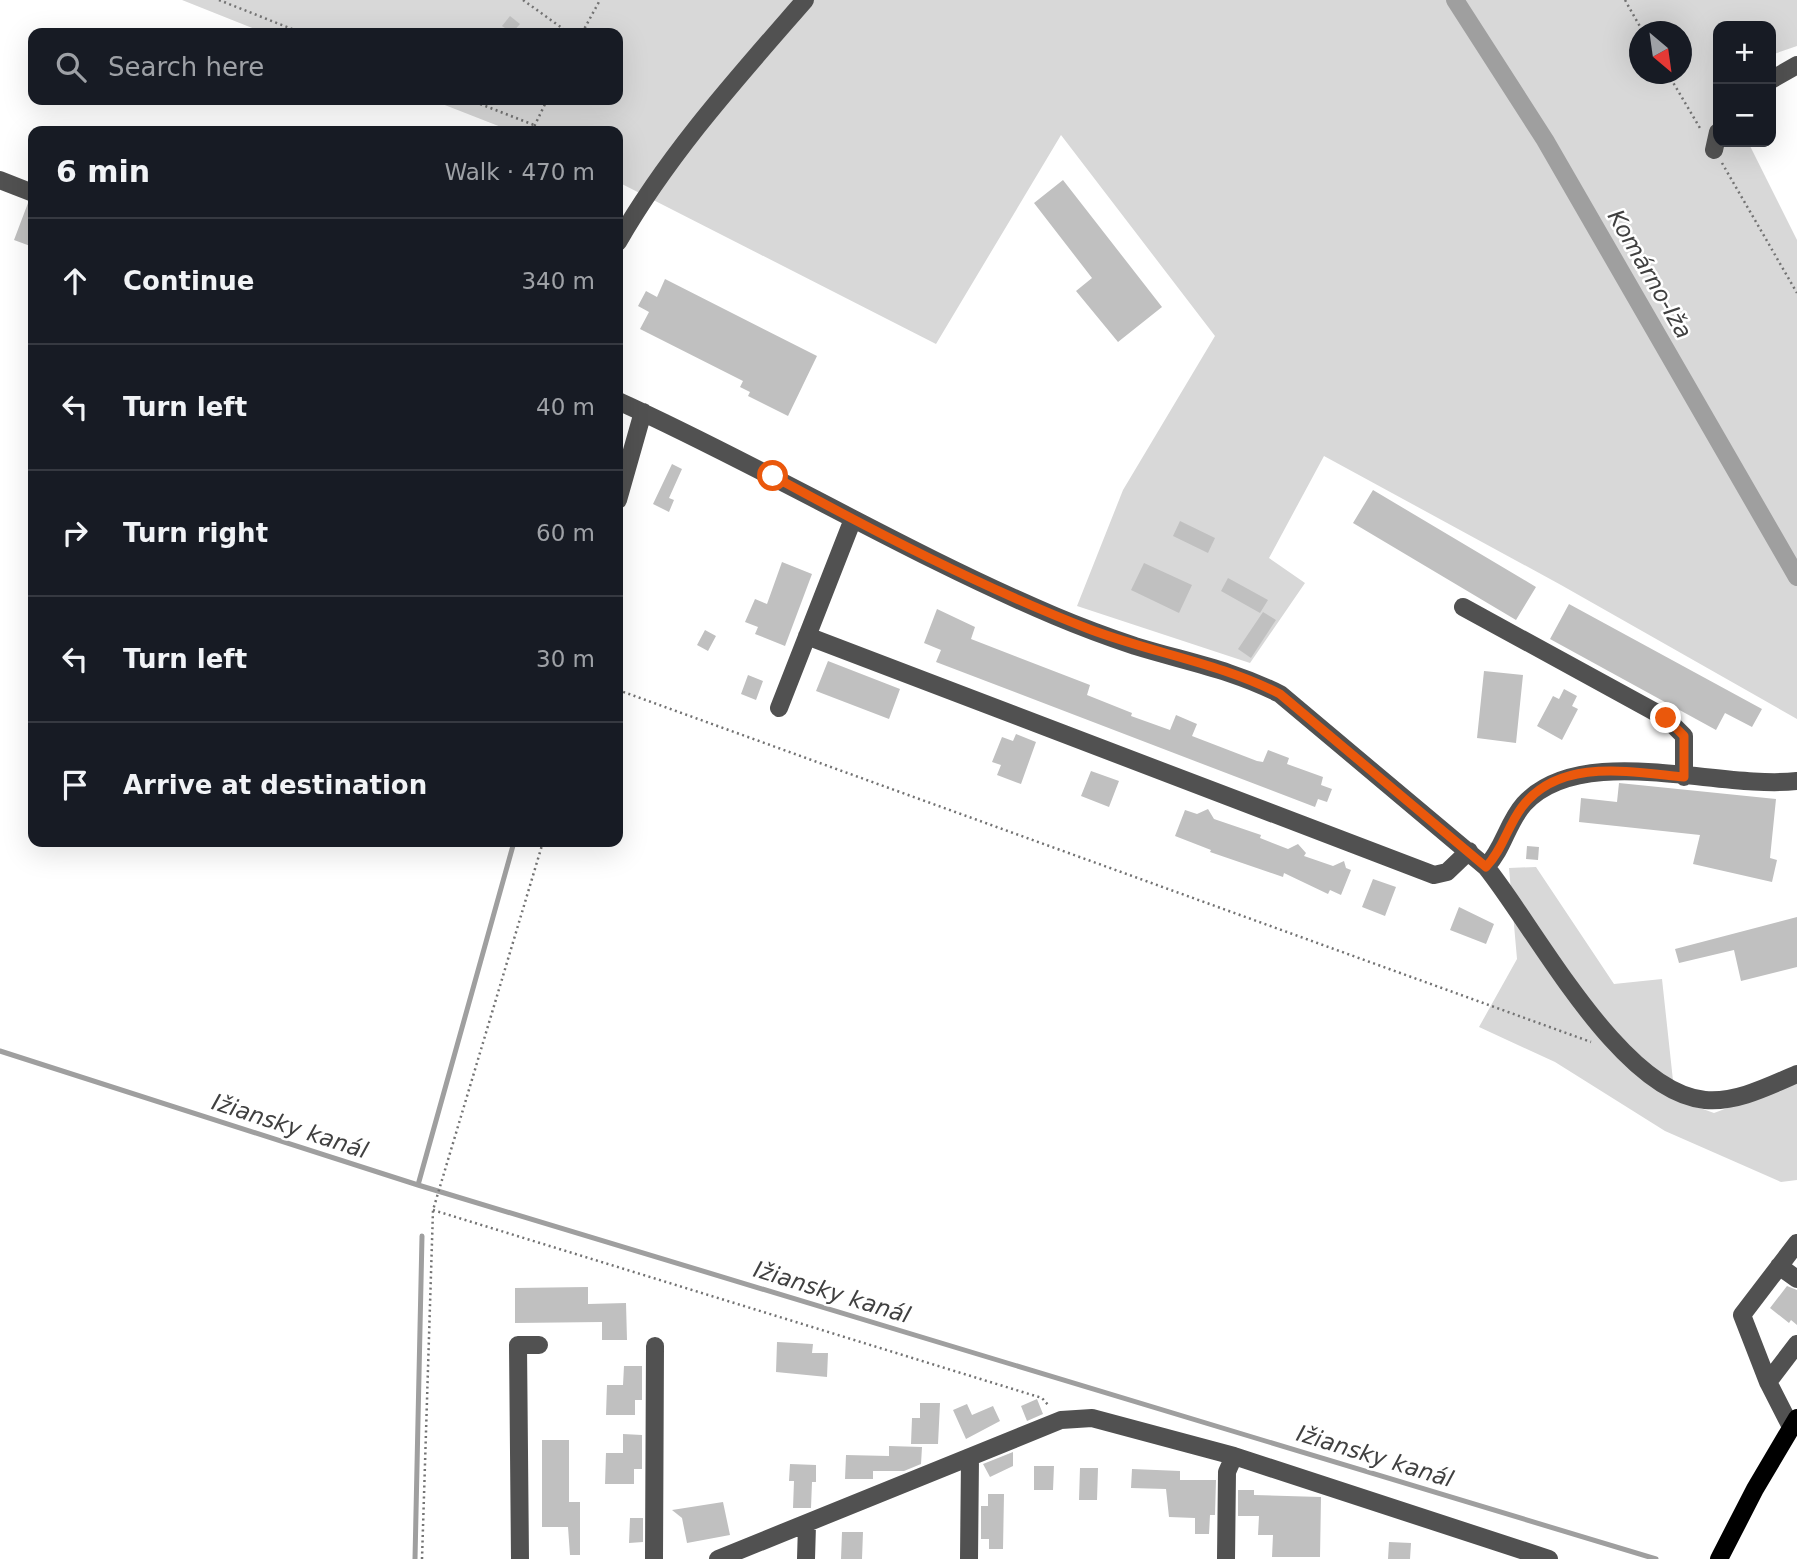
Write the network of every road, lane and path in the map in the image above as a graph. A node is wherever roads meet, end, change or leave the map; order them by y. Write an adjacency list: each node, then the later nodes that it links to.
1 (219, 0): 7 (path)
2 (523, 0): 8 (path)
3 (600, 0): 9 (path)
4 (805, 0): 20 (street)
5 (1625, 0): 6 (path)
6 (1637, 21)
7 (289, 28)
8 (562, 28)
9 (585, 28)
10 (1797, 65): 11 (street)
11 (1776, 77)
12 (1674, 84): 17 (path)
13 (483, 105): 15 (path)
14 (544, 105): 15 (path)
15 (534, 125)
16 (1715, 147): 17 (street)
17 (1714, 150): 21 (path)
18 (0, 180): 19 (street)
19 (28, 191)
20 (623, 233)
21 (1797, 293)
22 (623, 403): 23 (street)
23 (643, 412): 24 (street); 25 (street)
24 (623, 482)
25 (853, 519): 27 (street); 33 (street)
26 (1463, 607): 30 (street)
27 (807, 636): 29 (street); 33 (street)
28 (623, 692): 35 (path)
29 (779, 708)
30 (1684, 777): 31 (street); 34 (street)
31 (1797, 781)
32 (541, 847): 37 (path)
33 (1469, 851): 34 (street)
34 (1486, 867): 36 (street)
35 (1601, 1046)
36 (1797, 1074)
37 (433, 1210): 45 (path); 50 (path)
38 (1797, 1243): 39 (street)
39 (1779, 1266): 40 (street); 44 (street)
40 (1797, 1279)
41 (1797, 1344): 44 (street)
42 (538, 1345): 51 (street)
43 (655, 1346): 52 (street)
44 (1768, 1382): 46 (street)
45 (1061, 1420): 47 (street); 48 (street)
46 (1794, 1423): 58 (main road)
47 (1234, 1456): 56 (street); 57 (street)
48 (970, 1458): 49 (street); 55 (street)
49 (807, 1525): 53 (street); 54 (street)
50 (422, 1559)
51 (520, 1559)
52 (654, 1559)
53 (719, 1559)
54 (806, 1559)
55 (969, 1559)
56 (1226, 1559)
57 (1549, 1559)
58 (1719, 1559)

